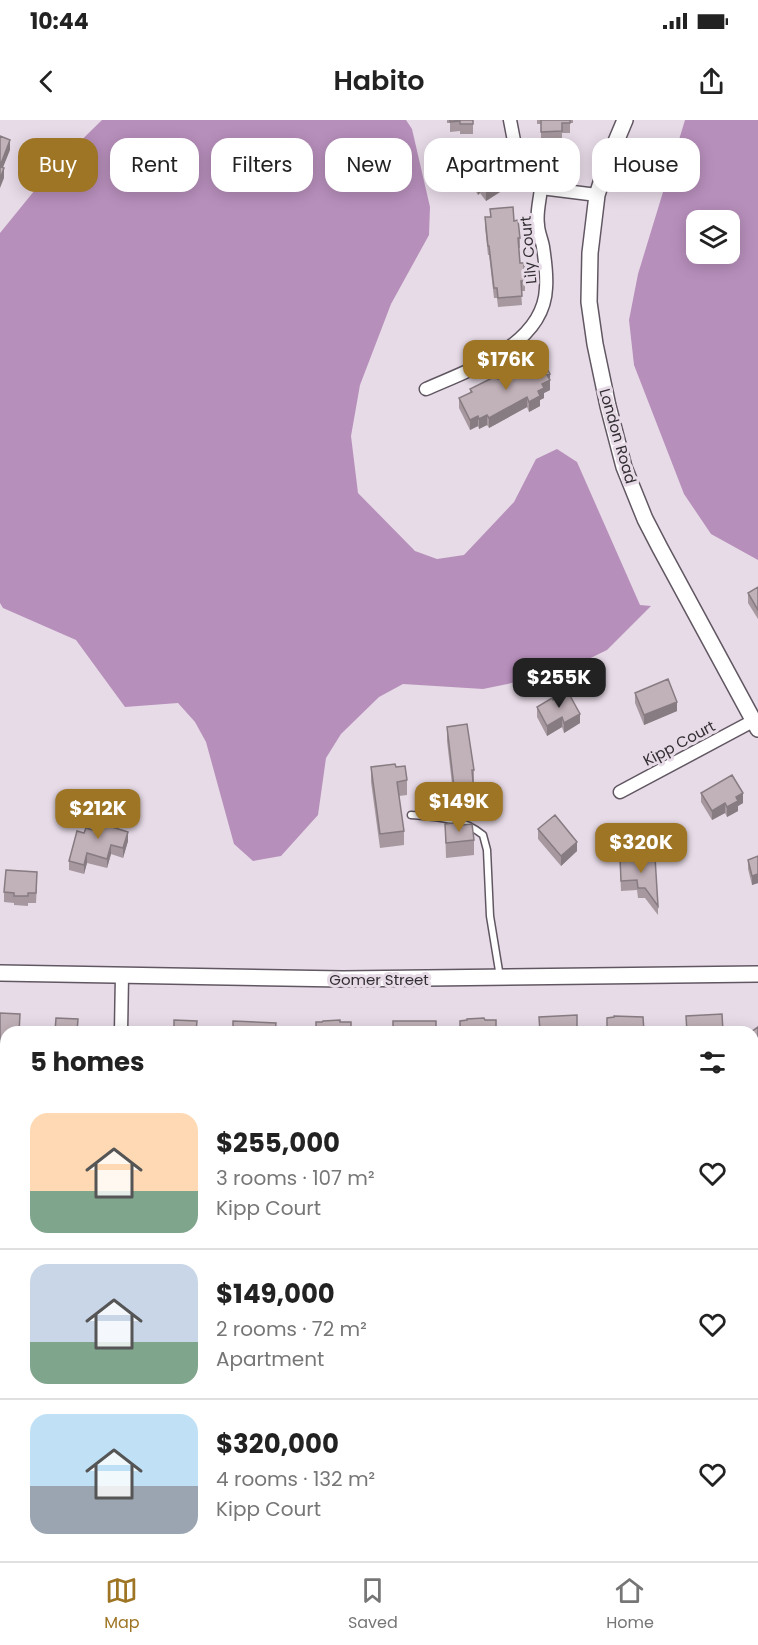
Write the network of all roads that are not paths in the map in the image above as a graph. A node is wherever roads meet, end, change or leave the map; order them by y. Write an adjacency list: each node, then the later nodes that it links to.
1 (510, 120): 3 (street)
2 (625, 120): 6 (street, London Road)
3 (513, 138)
4 (541, 192): 7 (street, Lily Court)
5 (573, 192): 6 (street)
6 (597, 195): 8 (street, London Road)
7 (426, 389)
8 (756, 725): 9 (street, Kipp Court)
9 (620, 792)
10 (411, 815): 14 (lane)
11 (0, 973): 13 (street, Gomer Street)
12 (758, 974): 14 (street, Gomer Street)
13 (122, 975): 14 (street, Gomer Street); 15 (street)
14 (500, 977)
15 (121, 1026)

